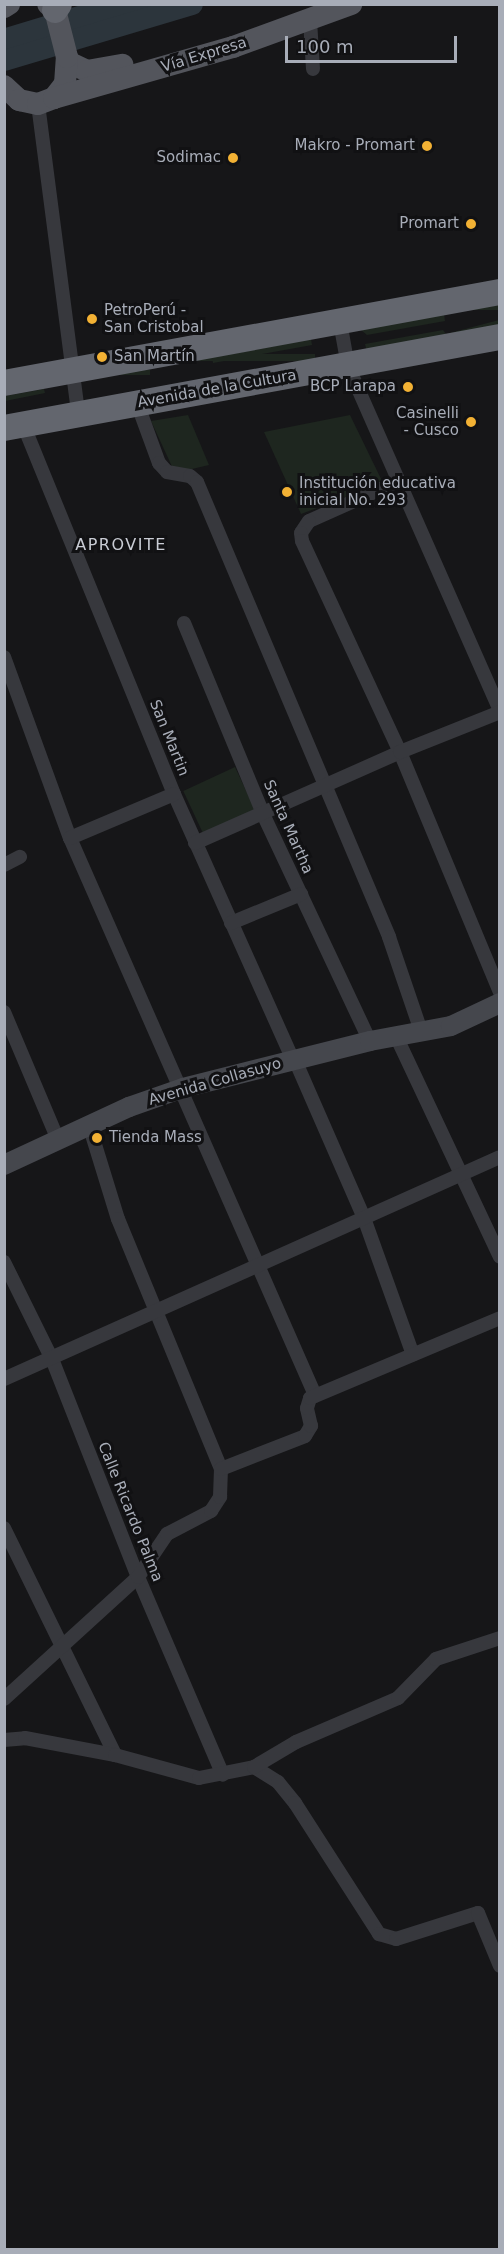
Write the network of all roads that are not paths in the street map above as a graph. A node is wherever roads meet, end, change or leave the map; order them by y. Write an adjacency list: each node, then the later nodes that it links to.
1 (9, 4): 3 (main road)
2 (351, 4): 5 (main road, Vía Expresa)
3 (4, 7)
4 (54, 8): 6 (main road)
5 (313, 13): 6 (main road, Vía Expresa); 7 (street); 9 (main road, Vía Expresa)
6 (67, 60): 9 (main road)
7 (313, 69)
8 (4, 86): 9 (main road)
9 (41, 102): 10 (main road, Vía Expresa); 15 (street)
10 (4, 111)
11 (500, 292): 12 (highway)
12 (340, 322): 14 (street); 15 (highway)
13 (500, 337): 14 (highway, Avenida de la Cultura)
14 (348, 366): 17 (highway, Avenida de la Cultura); 20 (street)
15 (71, 370): 16 (highway); 18 (street)
16 (4, 383)
17 (137, 403): 18 (highway, Avenida de la Cultura); 25 (street)
18 (78, 413): 19 (highway, Avenida de la Cultura)
19 (14, 426): 26 (street, San Martin)
20 (399, 481): 23 (street); 24 (street)
21 (184, 623): 27 (street, Santa Martha)
22 (4, 657): 28 (street)
23 (500, 711): 24 (street)
24 (400, 752): 25 (street); 34 (street)
25 (324, 786): 27 (street); 37 (street)
26 (174, 794): 28 (street); 29 (street, San Martin)
27 (263, 813): 29 (street); 32 (street, Santa Martha)
28 (70, 838): 41 (street)
29 (195, 843): 33 (street, San Martin)
30 (20, 857): 31 (street)
31 (4, 865)
32 (301, 894): 33 (street); 39 (street, Santa Martha)
33 (231, 923): 40 (street, San Martin)
34 (500, 993): 37 (street, Avenida Collasuyo)
35 (500, 1004): 37 (street, Avenida Collasuyo)
36 (4, 1012): 43 (street)
37 (428, 1029): 38 (street, Avenida Collasuyo)
38 (396, 1036): 39 (street, Avenida Collasuyo); 46 (street)
39 (370, 1041): 40 (street, Avenida Collasuyo)
40 (294, 1060): 41 (street, Avenida Collasuyo); 47 (street, San Martin)
41 (183, 1088): 42 (street, Avenida Collasuyo); 50 (street)
42 (88, 1125): 43 (street, Avenida Collasuyo); 51 (street)
43 (58, 1140): 45 (street, Avenida Collasuyo)
44 (500, 1157): 46 (street)
45 (4, 1165)
46 (460, 1175): 47 (street); 48 (street)
47 (364, 1218): 50 (street); 53 (street, San Martin)
48 (500, 1257)
49 (4, 1262): 54 (street, Calle Ricardo Palma)
50 (257, 1267): 51 (street); 56 (street)
51 (155, 1312): 54 (street); 57 (street)
52 (500, 1318): 53 (street)
53 (413, 1355): 56 (street)
54 (52, 1359): 55 (street); 59 (street, Calle Ricardo Palma)
55 (4, 1379)
56 (315, 1395): 57 (street)
57 (221, 1469): 59 (street)
58 (4, 1528): 61 (street)
59 (138, 1578): 61 (street); 66 (street, Calle Ricardo Palma)
60 (500, 1638): 65 (street)
61 (62, 1650): 62 (street); 64 (street)
62 (4, 1699)
63 (4, 1740): 64 (street)
64 (115, 1755): 66 (street)
65 (254, 1767): 66 (street); 67 (street)
66 (223, 1775)
67 (500, 1966)

